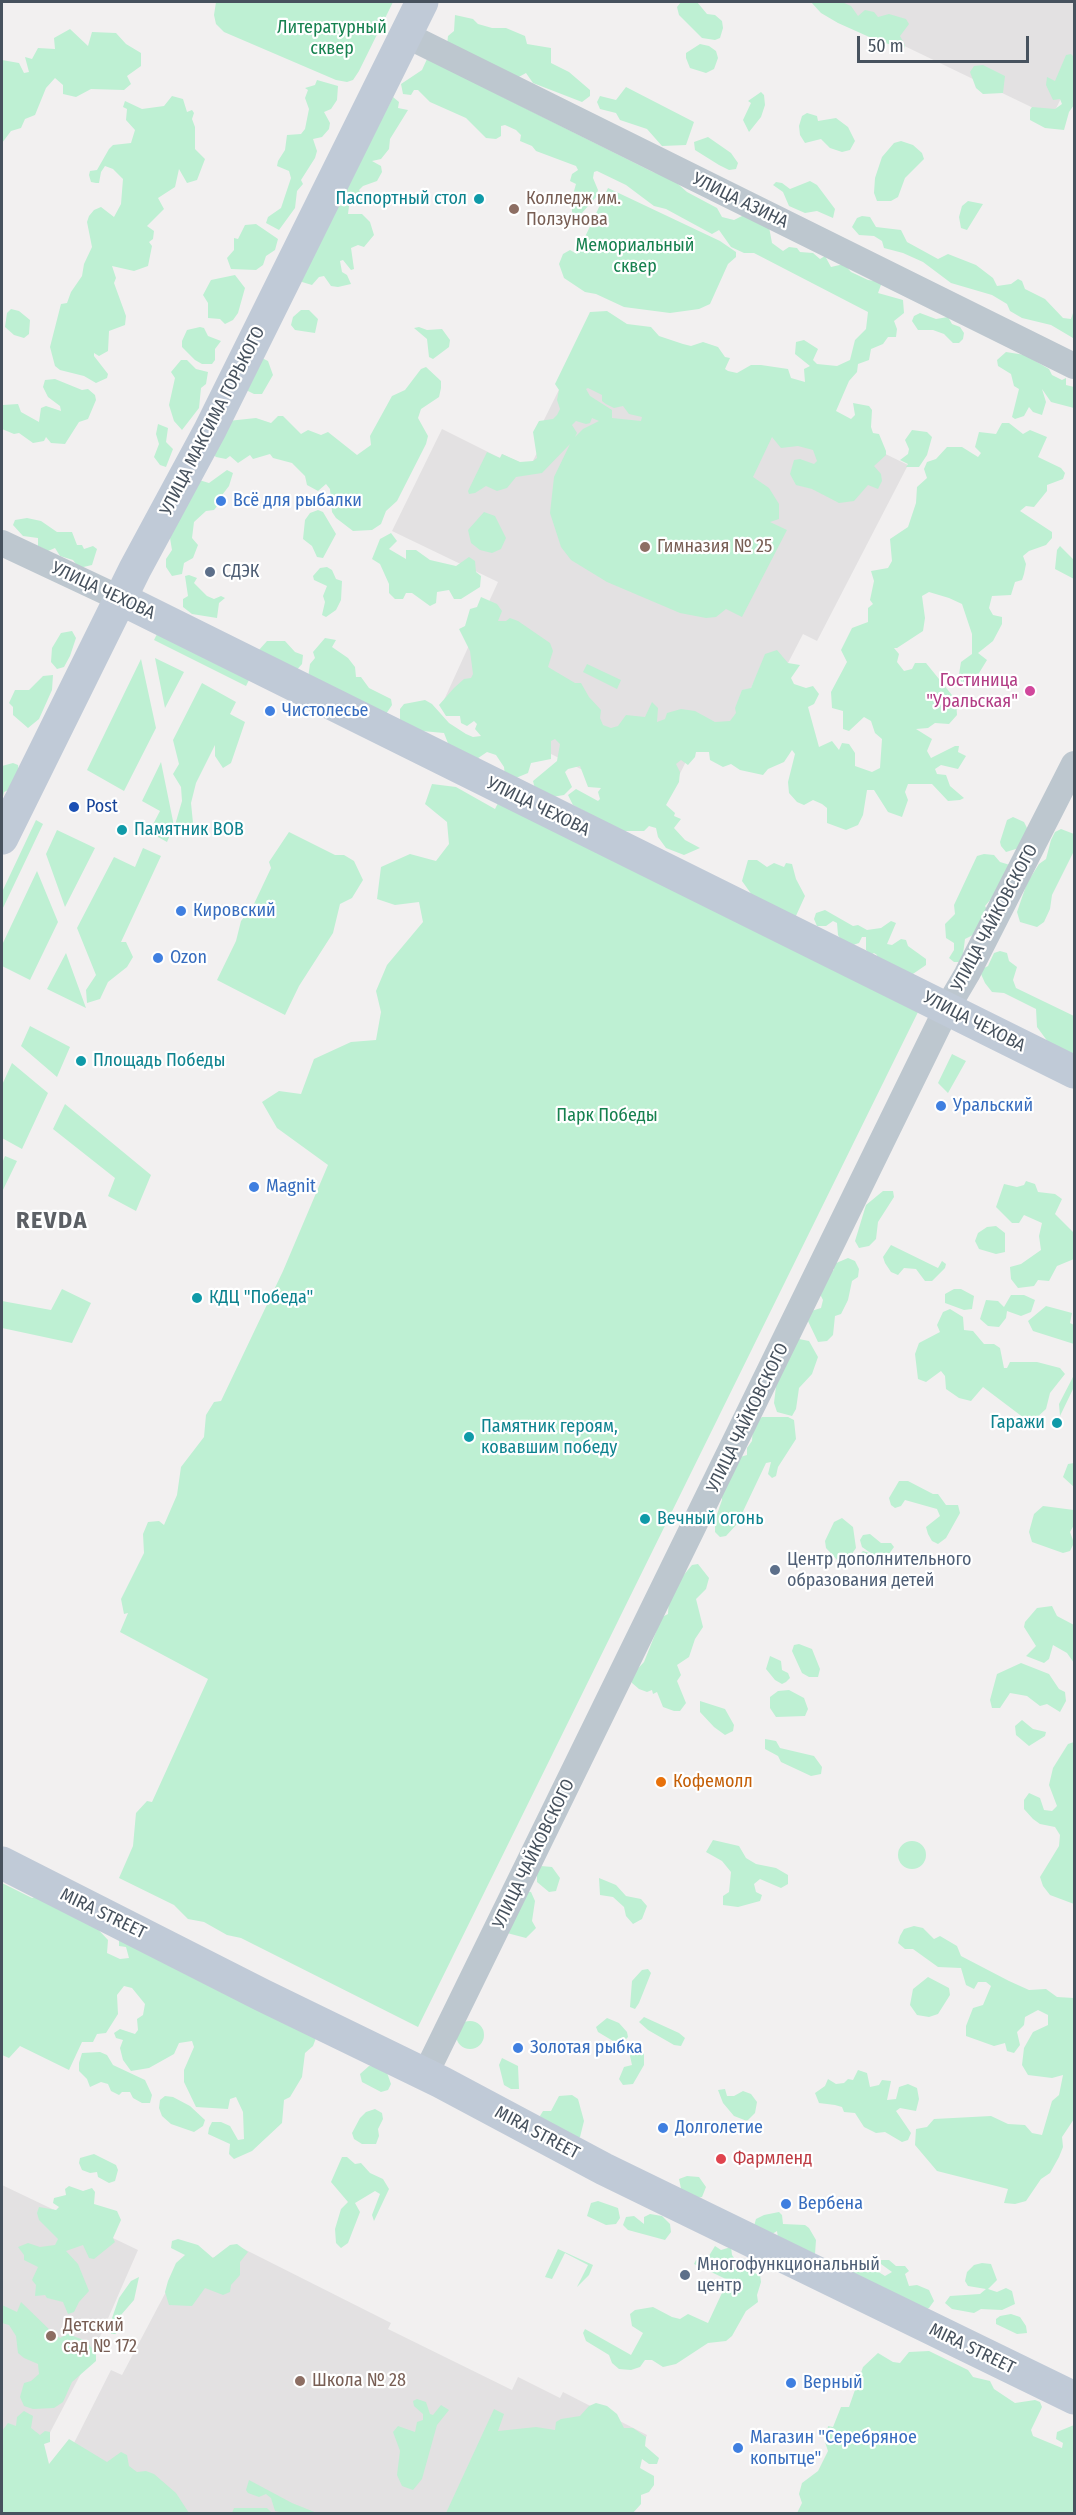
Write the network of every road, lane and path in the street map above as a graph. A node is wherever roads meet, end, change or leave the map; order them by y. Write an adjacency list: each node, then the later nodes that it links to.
1 (422, 2): 2 (main road, УЛИЦА МАКСИМА ГОРЬКОГО)
2 (406, 35): 3 (street, УЛИЦА АЗИНА); 5 (main road, УЛИЦА МАКСИМА ГОРЬКОГО)
3 (1074, 366)
4 (2, 543): 5 (street, УЛИЦА ЧЕХОВА)
5 (121, 599): 7 (main road, УЛИЦА МАКСИМА ГОРЬКОГО); 8 (main road, УЛИЦА ЧЕХОВА)
6 (1074, 764): 8 (street, УЛИЦА ЧАЙКОВСКОГО)
7 (2, 838)
8 (947, 1008): 9 (main road, УЛИЦА ЧЕХОВА); 11 (street, УЛИЦА ЧАЙКОВСКОГО)
9 (1074, 1072)
10 (2, 1863): 11 (main road, MIRA STREET)
11 (425, 2075): 12 (main road, MIRA STREET)
12 (1074, 2398)

